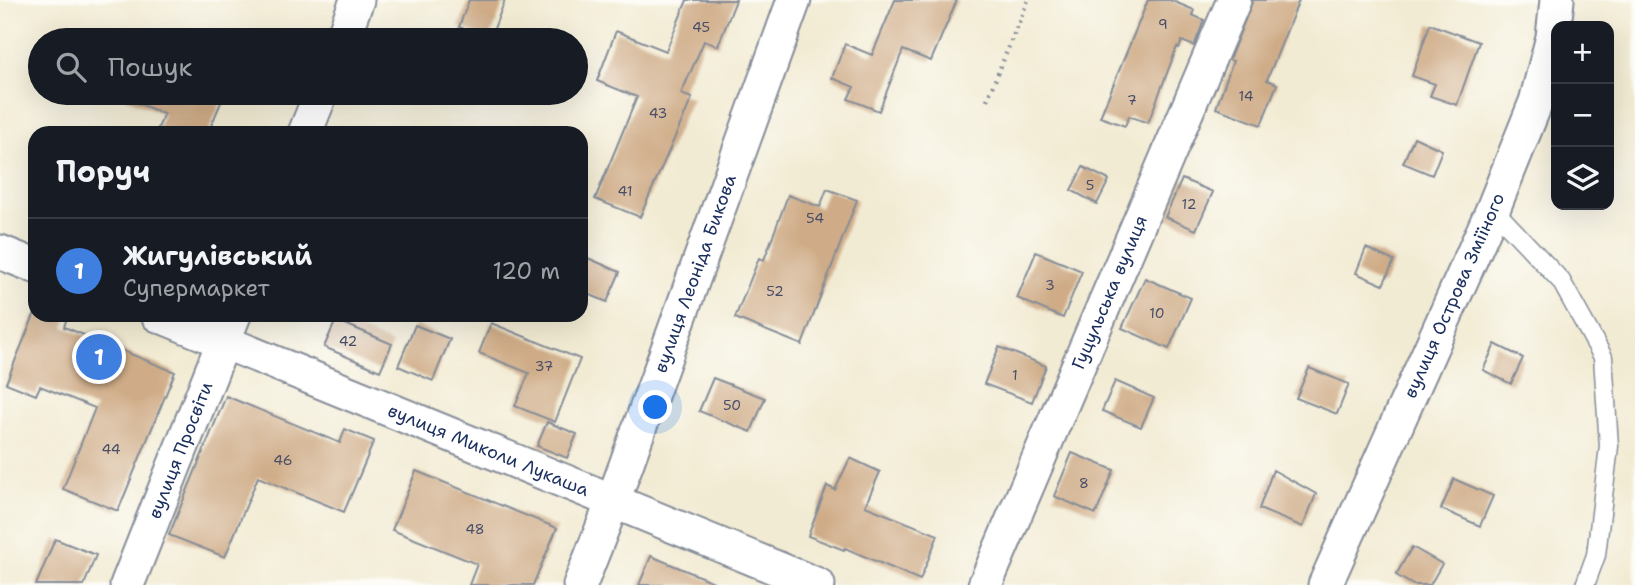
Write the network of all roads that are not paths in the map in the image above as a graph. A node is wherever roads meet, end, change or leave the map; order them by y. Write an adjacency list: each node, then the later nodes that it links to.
1 (357, 0): 5 (street)
2 (794, 0): 13 (street, вулиця Леоніда Бикова)
3 (1234, 0): 17 (street, Гуцульська вулиця)
4 (1557, 0): 8 (street, вулиця Острова Зміїного)
5 (346, 28)
6 (316, 105): 7 (street)
7 (308, 126)
8 (1493, 209): 18 (street, вулиця Острова Зміїного); 19 (lane)
9 (0, 252): 10 (street)
10 (28, 263)
11 (196, 322): 12 (street, вулиця Миколи Лукаша)
12 (229, 328): 13 (street, вулиця Миколи Лукаша); 14 (street, вулиця Просвіти)
13 (613, 501): 15 (street, вулиця Леоніда Бикова); 16 (street, вулиця Миколи Лукаша)
14 (127, 585)
15 (580, 585)
16 (818, 585)
17 (985, 585)
18 (1325, 585)
19 (1585, 585)

